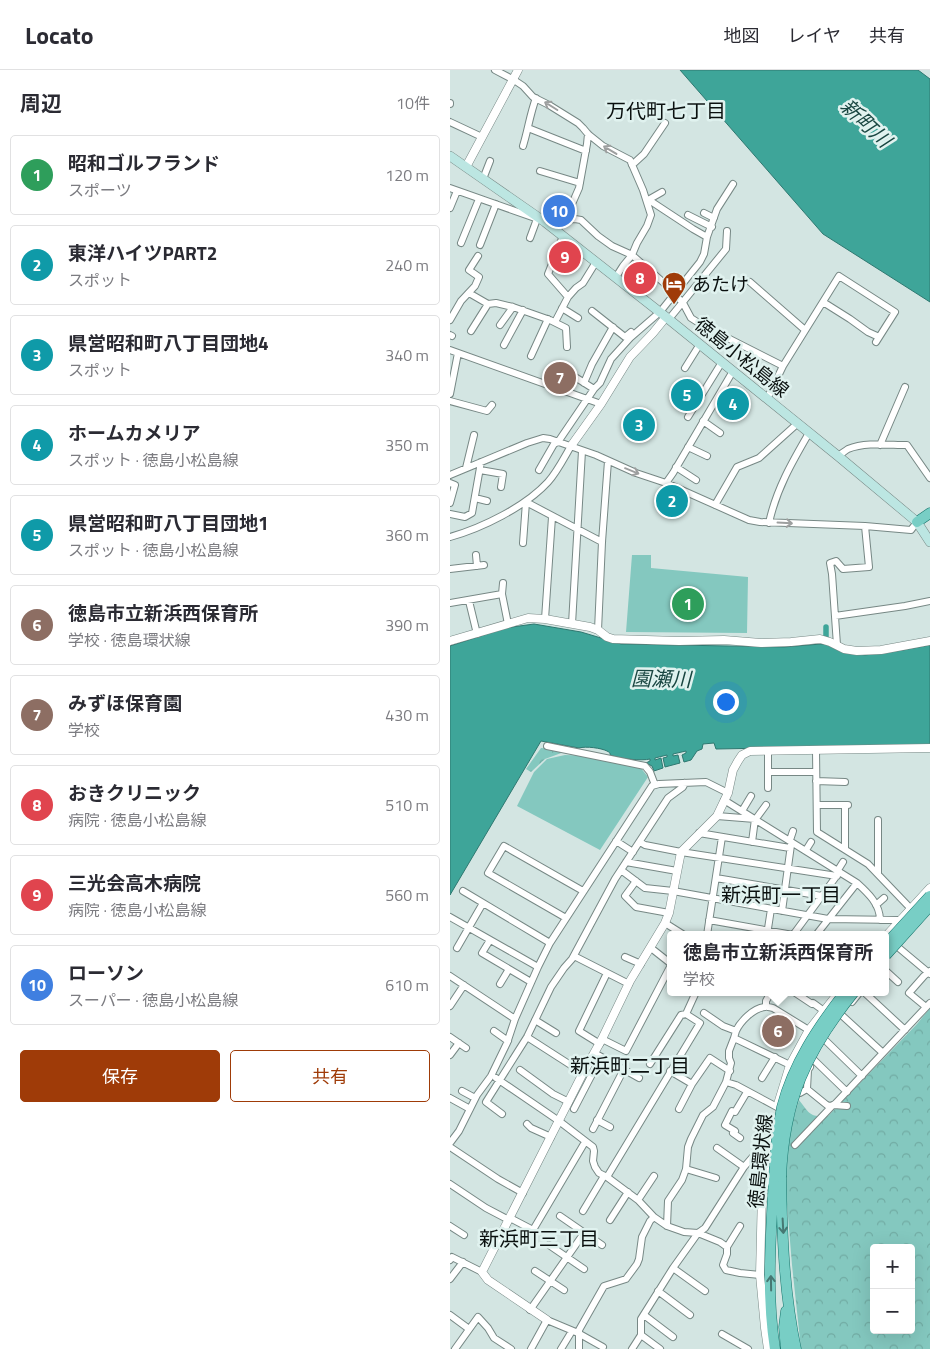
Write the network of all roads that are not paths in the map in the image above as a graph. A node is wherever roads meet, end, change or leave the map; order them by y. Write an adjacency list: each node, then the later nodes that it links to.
1 (495, 70): 3 (street)
2 (518, 70): 3 (street)
3 (514, 80): 4 (street); 9 (street)
4 (536, 98): 7 (street); 8 (street, one-way to 4)
5 (450, 122): 9 (street)
6 (665, 123): 14 (street)
7 (528, 128): 10 (street); 11 (street)
8 (588, 134): 11 (street); 14 (street, one-way to 8)
9 (482, 137): 15 (street)
10 (524, 146)
11 (586, 151): 18 (street)
12 (450, 156): 15 (main road, 徳島小松島線)
13 (490, 161): 17 (street)
14 (632, 165): 24 (street)
15 (466, 167): 17 (main road, 徳島小松島線)
16 (540, 171): 18 (street)
17 (483, 179): 31 (main road, 徳島小松島線)
18 (580, 183): 30 (street)
19 (733, 184): 29 (street)
20 (450, 188): 21 (street)
21 (457, 191): 23 (street); 26 (street)
22 (662, 192): 24 (street)
23 (479, 199): 25 (street); 37 (street)
24 (648, 200): 35 (street); 39 (street)
25 (496, 204): 31 (street); 38 (street)
26 (450, 208)
27 (704, 213): 29 (street)
28 (688, 215): 32 (street)
29 (714, 218): 32 (street)
30 (565, 220): 34 (street); 39 (street)
31 (542, 221): 34 (main road, 徳島小松島線); 36 (street)
32 (712, 227): 35 (street)
33 (727, 231): 43 (street)
34 (560, 233): 41 (main road, 徳島小松島線); 48 (street)
35 (707, 237): 42 (street)
36 (530, 238)
37 (461, 243)
38 (480, 245)
39 (632, 255): 44 (street); 47 (street)
40 (478, 256): 46 (street)
41 (596, 262): 44 (main road, 徳島小松島線); 48 (street)
42 (700, 262): 43 (street); 47 (street)
43 (709, 269): 50 (street)
44 (616, 277): 56 (main road, 徳島小松島線)
45 (750, 282): 63 (street)
46 (469, 293): 51 (street); 59 (street)
47 (675, 294): 50 (street); 56 (street)
48 (568, 297): 53 (street)
49 (823, 302): 49 (street); 63 (street)
50 (683, 303): 56 (street); 72 (street)
51 (488, 304): 52 (street); 64 (street)
52 (513, 307): 54 (street); 61 (street)
53 (562, 308): 57 (street); 60 (street)
54 (523, 310): 58 (street); 66 (street)
55 (592, 311): 62 (street)
56 (663, 314): 62 (street); 65 (main road, 徳島小松島線); 79 (street); 84 (street)
57 (578, 318)
58 (548, 319): 60 (street); 70 (street)
59 (450, 320)
60 (555, 322): 67 (street)
61 (500, 325)
62 (613, 327): 77 (street)
63 (805, 330): 72 (street)
64 (471, 332)
65 (700, 344): 71 (main road, 徳島小松島線); 73 (street)
66 (504, 345)
67 (567, 347)
68 (450, 350): 69 (street)
69 (458, 353): 74 (street); 81 (street)
70 (531, 356)
71 (722, 362): 75 (main road, 徳島小松島線); 86 (street)
72 (783, 366): 82 (street)
73 (686, 368)
74 (452, 370): 80 (street)
75 (733, 371): 82 (main road, 徳島小松島線); 87 (street)
76 (575, 377): 77 (street)
77 (584, 383): 79 (street)
78 (905, 388): 93 (street)
79 (594, 389): 81 (street)
80 (450, 394)
81 (588, 399): 84 (street); 92 (street)
82 (767, 399): 88 (main road, 徳島小松島線)
83 (450, 401): 85 (street)
84 (601, 404): 94 (street)
85 (492, 405)
86 (688, 417)
87 (703, 421): 89 (street); 95 (street)
88 (798, 423): 90 (main road, 徳島小松島線); 115 (street)
89 (720, 433)
90 (809, 433): 98 (main road, 徳島小松島線); 120 (street)
91 (474, 434): 102 (street)
92 (558, 442): 94 (street); 100 (street); 104 (street)
93 (880, 445): 98 (street); 106 (street)
94 (571, 446): 96 (street); 113 (street)
95 (688, 447): 97 (street); 101 (street)
96 (582, 451): 99 (street); 123 (street)
97 (708, 456)
98 (838, 456): 121 (main road, 徳島小松島線)
99 (608, 461): 109 (street, one-way to 109); 125 (street)
100 (481, 462): 102 (street); 103 (street)
101 (676, 467): 107 (street); 109 (street)
102 (466, 468): 105 (street)
103 (480, 470): 110 (street); 111 (street)
104 (539, 470)
105 (450, 475)
106 (930, 478)
107 (696, 480)
108 (450, 483): 114 (street)
109 (666, 483): 115 (street)
110 (501, 487)
111 (475, 498): 112 (street); 117 (street)
112 (487, 501)
113 (526, 502): 118 (street); 124 (street); 127 (street)
114 (450, 503)
115 (715, 505): 120 (street)
116 (930, 513): 121 (main road)
117 (450, 514)
118 (552, 517): 123 (street); 138 (street)
119 (930, 518): 121 (main road)
120 (769, 522): 122 (street, one-way to 122)
121 (918, 523): 122 (street); 126 (main road, 徳島小松島線)
122 (865, 526): 137 (street)
123 (578, 529): 125 (street); 140 (street)
124 (450, 537)
125 (602, 542): 141 (street)
126 (930, 542)
127 (523, 543)
128 (476, 555): 130 (street)
129 (484, 565): 130 (street)
130 (477, 566): 131 (street)
131 (450, 569)
132 (502, 583): 133 (street)
133 (502, 594): 134 (street); 139 (street)
134 (469, 601): 136 (street); 142 (street)
135 (930, 601): 137 (street)
136 (450, 603)
137 (835, 616): 145 (street)
138 (546, 619): 139 (street); 140 (street)
139 (508, 624): 142 (street)
140 (572, 624): 141 (street)
141 (598, 630): 145 (street)
142 (477, 634): 143 (street)
143 (450, 641)
144 (930, 641): 145 (street)
145 (833, 644)
146 (548, 746): 155 (street)
147 (930, 748): 148 (street)
148 (816, 750): 149 (street); 151 (street)
149 (768, 751): 150 (street); 158 (street)
150 (768, 772): 151 (street); 156 (street)
151 (816, 772): 152 (street)
152 (816, 781): 153 (street); 160 (street)
153 (845, 782)
154 (685, 783): 155 (street); 158 (street); 169 (street)
155 (655, 785): 168 (street)
156 (768, 788)
157 (751, 796): 161 (street)
158 (726, 797): 161 (street); 162 (street)
159 (766, 805): 163 (street)
160 (817, 805): 173 (street); 173 (street)
161 (742, 811): 163 (street)
162 (717, 816): 163 (street); 166 (street)
163 (755, 820): 170 (street); 172 (street)
164 (878, 820): 184 (street)
165 (794, 830): 172 (street)
166 (699, 833): 167 (street); 176 (street)
167 (722, 837): 170 (street); 177 (street)
168 (616, 841): 175 (street); 191 (street)
169 (640, 842): 175 (street); 176 (street)
170 (752, 842): 172 (street)
171 (811, 842): 174 (street)
172 (791, 844): 174 (street); 180 (street)
173 (845, 849): 184 (street)
174 (806, 850): 183 (street)
175 (633, 852): 178 (street)
176 (680, 852): 177 (street); 182 (street)
177 (719, 858): 180 (street); 185 (street)
178 (626, 862): 181 (street); 182 (street)
179 (843, 862): 183 (street)
180 (787, 869): 183 (street); 189 (street)
181 (621, 870): 186 (street); 230 (street)
182 (677, 871): 192 (street)
183 (838, 872): 187 (street); 193 (street)
184 (878, 874): 200 (street)
185 (716, 878): 189 (street); 195 (street)
186 (636, 881): 192 (street); 204 (street)
187 (857, 883): 198 (street); 208 (street)
188 (930, 888): 200 (street)
189 (785, 889): 193 (street); 202 (street)
190 (463, 891): 197 (street)
191 (583, 891): 207 (street); 207 (street)
192 (673, 891): 195 (street); 204 (street)
193 (822, 896): 205 (street)
194 (930, 896): 224 (main road, bridge)
195 (712, 898): 201 (street); 209 (street)
196 (884, 898): 198 (street)
197 (483, 903): 214 (street); 225 (street)
198 (876, 905): 210 (street)
199 (930, 906): 229 (main road, bridge)
200 (910, 908): 211 (street); 212 (street)
201 (771, 909): 202 (street); 218 (street)
202 (782, 911): 205 (street)
203 (930, 912): 212 (street)
204 (669, 913): 213 (street)
205 (808, 915): 208 (street); 219 (street)
206 (450, 917): 214 (street)
207 (566, 918): 225 (street)
208 (828, 919): 210 (street); 220 (street)
209 (709, 920): 216 (street); 217 (street)
210 (880, 920): 211 (street)
211 (899, 920): 221 (street)
212 (922, 920): 228 (street)
213 (665, 923): 215 (street); 227 (street)
214 (469, 928): 222 (street); 226 (street)
215 (678, 931)
216 (708, 931)
217 (759, 931)
218 (768, 931)
219 (796, 931)
220 (819, 931)
221 (889, 933)
222 (490, 940): 235 (street); 236 (street)
223 (889, 940): 228 (street)
224 (889, 941)
225 (550, 943): 235 (street)
226 (457, 948)
227 (651, 948): 233 (street); 234 (street)
228 (898, 948): 232 (street); 239 (street)
229 (889, 952)
230 (574, 956): 238 (street); 263 (street)
231 (625, 957): 234 (street)
232 (889, 959)
233 (667, 962)
234 (641, 964): 245 (street)
235 (538, 967): 242 (street)
236 (509, 969): 242 (street); 244 (street)
237 (667, 971): 273 (street)
238 (607, 973): 245 (street); 273 (street)
239 (929, 973): 255 (street)
240 (889, 974): 243 (street)
241 (450, 976): 246 (street)
242 (531, 982): 262 (street)
243 (898, 982)
244 (500, 984)
245 (629, 984): 273 (street)
246 (464, 985): 256 (street); 262 (street)
247 (694, 996): 260 (street)
248 (769, 996): 257 (street)
249 (800, 996): 258 (street)
250 (835, 996): 258 (street)
251 (842, 996): 327 (main road, 徳島環状線, bridge)
252 (851, 996): 327 (main road, 徳島環状線, bridge)
253 (859, 996): 261 (street)
254 (867, 996): 265 (street)
255 (928, 1005): 265 (street)
256 (450, 1006)
257 (766, 1006): 264 (street); 268 (street)
258 (827, 1008): 261 (street); 264 (street)
259 (704, 1013): 268 (street)
260 (686, 1014): 282 (street); 287 (street)
261 (842, 1015): 271 (street); 277 (street)
262 (515, 1019): 272 (street)
263 (535, 1020): 267 (street); 270 (street)
264 (809, 1030): 271 (street); 276 (street)
265 (905, 1030): 277 (street)
266 (494, 1031): 272 (street)
267 (556, 1033)
268 (735, 1034): 280 (street); 286 (street)
269 (450, 1037): 274 (street)
270 (527, 1037): 288 (street); 293 (street)
271 (824, 1040): 281 (street); 290 (street)
272 (508, 1041): 289 (street)
273 (601, 1041): 279 (street)
274 (459, 1043): 275 (street); 278 (street)
275 (466, 1048)
276 (798, 1050): 281 (street); 283 (street)
277 (883, 1053): 290 (street)
278 (450, 1055)
279 (598, 1055): 284 (street); 288 (street); 308 (street)
280 (774, 1057): 283 (street); 292 (street)
281 (814, 1060): 297 (street); 300 (street)
282 (650, 1064)
283 (790, 1065): 296 (street)
284 (624, 1069): 291 (street); 311 (street)
285 (520, 1070): 303 (street)
286 (730, 1071): 294 (street); 295 (street)
287 (670, 1072): 295 (street); 325 (street)
288 (583, 1073): 303 (street)
289 (491, 1076): 293 (street); 302 (street)
290 (862, 1076): 300 (street)
291 (639, 1078)
292 (762, 1078)
293 (500, 1080): 310 (street); 312 (street)
294 (726, 1082): 299 (street); 324 (street)
295 (692, 1084): 309 (street)
296 (783, 1087): 297 (street); 306 (street)
297 (806, 1089): 304 (street)
298 (462, 1091): 302 (street)
299 (747, 1092): 306 (street); 317 (street)
300 (847, 1092): 304 (street)
301 (450, 1098): 307 (street)
302 (475, 1098): 307 (street)
303 (569, 1102): 312 (street)
304 (833, 1105): 305 (street); 321 (street)
305 (847, 1106)
306 (777, 1107): 318 (street)
307 (470, 1109): 320 (street)
308 (574, 1109)
309 (679, 1109)
310 (502, 1114)
311 (597, 1120): 314 (street); 315 (street)
312 (559, 1121): 316 (street); 319 (street)
313 (527, 1124): 316 (street)
314 (610, 1127)
315 (593, 1129)
316 (550, 1137): 331 (street)
317 (740, 1138)
318 (771, 1139): 323 (street); 356 (street)
319 (585, 1142): 325 (street); 338 (street)
320 (450, 1145): 331 (street)
321 (795, 1145)
322 (717, 1148): 323 (street)
323 (744, 1166): 343 (street)
324 (686, 1169): 328 (street); 333 (street)
325 (605, 1176): 330 (street); 334 (street)
326 (654, 1176): 332 (street)
327 (778, 1177): 362 (main road, 徳島環状線, one-way to 362); 384 (main road, 徳島環状線, one-way to 327)
328 (716, 1178)
329 (450, 1184): 338 (street)
330 (628, 1192): 332 (street); 339 (street)
331 (523, 1193): 338 (street)
332 (638, 1200): 337 (street)
333 (668, 1209): 335 (street); 341 (street)
334 (583, 1211)
335 (661, 1214)
336 (560, 1216): 344 (street)
337 (654, 1217): 341 (street); 369 (street)
338 (509, 1219): 355 (street)
339 (610, 1220)
340 (450, 1226): 345 (street)
341 (667, 1226): 343 (street)
342 (740, 1226): 348 (street)
343 (698, 1232): 348 (street); 352 (street)
344 (584, 1233): 347 (street); 349 (street)
345 (464, 1235)
346 (549, 1245): 349 (street)
347 (602, 1245)
348 (727, 1247): 356 (street)
349 (567, 1257): 353 (street); 358 (street)
350 (450, 1260): 351 (street)
351 (463, 1262): 355 (street); 357 (street)
352 (673, 1268): 360 (street); 361 (street)
353 (584, 1269)
354 (535, 1271): 358 (street)
355 (482, 1272): 363 (street)
356 (760, 1275): 383 (street)
357 (450, 1279)
358 (550, 1281): 359 (street); 363 (street)
359 (564, 1290)
360 (658, 1291): 365 (street); 366 (street)
361 (705, 1291)
362 (789, 1298): 385 (main road, 徳島環状線); 386 (main road, 徳島環状線)
363 (530, 1310): 367 (street)
364 (450, 1315): 368 (street)
365 (690, 1315)
366 (644, 1316): 371 (street); 372 (street)
367 (547, 1320): 369 (street); 377 (street)
368 (469, 1330): 375 (street); 376 (street)
369 (575, 1332): 374 (street); 378 (street); 379 (street)
370 (722, 1334): 382 (street)
371 (641, 1335): 373 (street); 381 (street)
372 (673, 1338)
373 (634, 1346): 380 (street)
374 (604, 1347)
375 (455, 1349)
376 (510, 1349)
377 (531, 1349)
378 (561, 1349)
379 (579, 1349)
380 (642, 1349)
381 (660, 1349)
382 (748, 1349)
383 (768, 1349)
384 (775, 1349)
385 (786, 1349)
386 (796, 1349)

